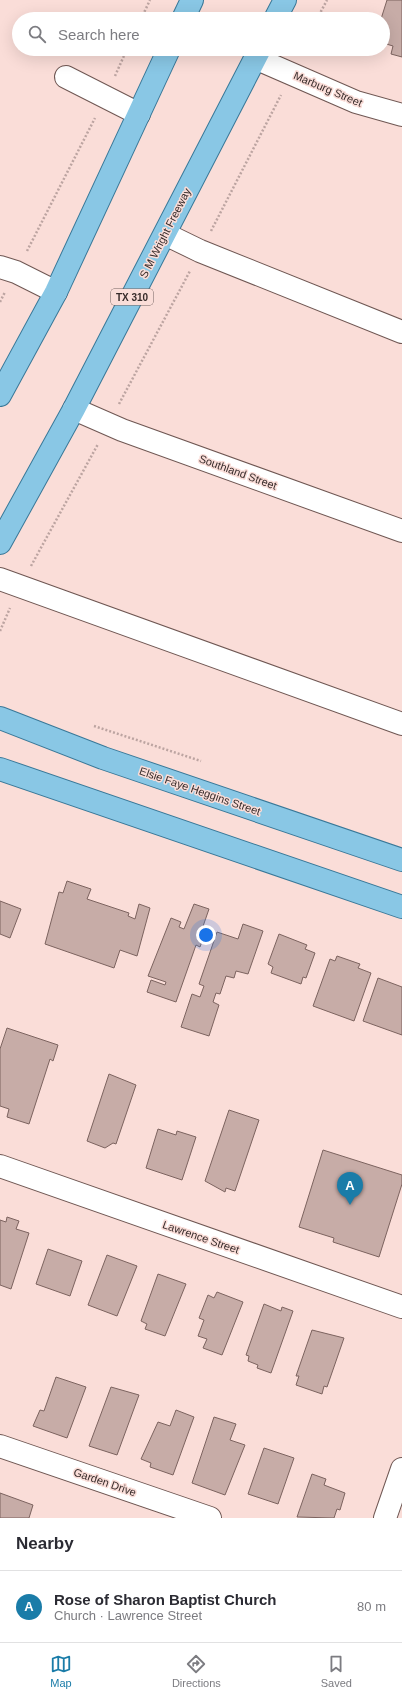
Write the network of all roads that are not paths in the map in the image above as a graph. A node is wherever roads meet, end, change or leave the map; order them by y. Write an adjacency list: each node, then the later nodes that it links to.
1 (192, 0): 3 (main road)
2 (285, 0): 4 (main road)
3 (186, 12)
4 (279, 12)
5 (166, 56): 9 (main road)
6 (256, 56): 11 (main road, S M Wright Freeway / TX 310)
7 (263, 56): 10 (street, Marburg Street)
8 (66, 77): 9 (street)
9 (139, 114): 13 (main road)
10 (402, 115)
11 (165, 234): 14 (street); 16 (main road, S M Wright Freeway / TX 310)
12 (8, 270): 13 (street)
13 (56, 292): 15 (main road)
14 (402, 332)
15 (0, 396)
16 (74, 410): 17 (street, Southland Street); 18 (main road, S M Wright Freeway / TX 310)
17 (402, 531)
18 (0, 543)
19 (0, 579): 21 (street)
20 (0, 718): 23 (main road, Elsie Faye Heggins Street)
21 (402, 724)
22 (0, 769): 24 (main road)
23 (402, 860)
24 (402, 907)
25 (0, 1166): 26 (street, Lawrence Street)
26 (400, 1302)
27 (0, 1446): 29 (street, Garden Drive)
28 (402, 1468): 30 (street)
29 (210, 1518)
30 (385, 1518)

